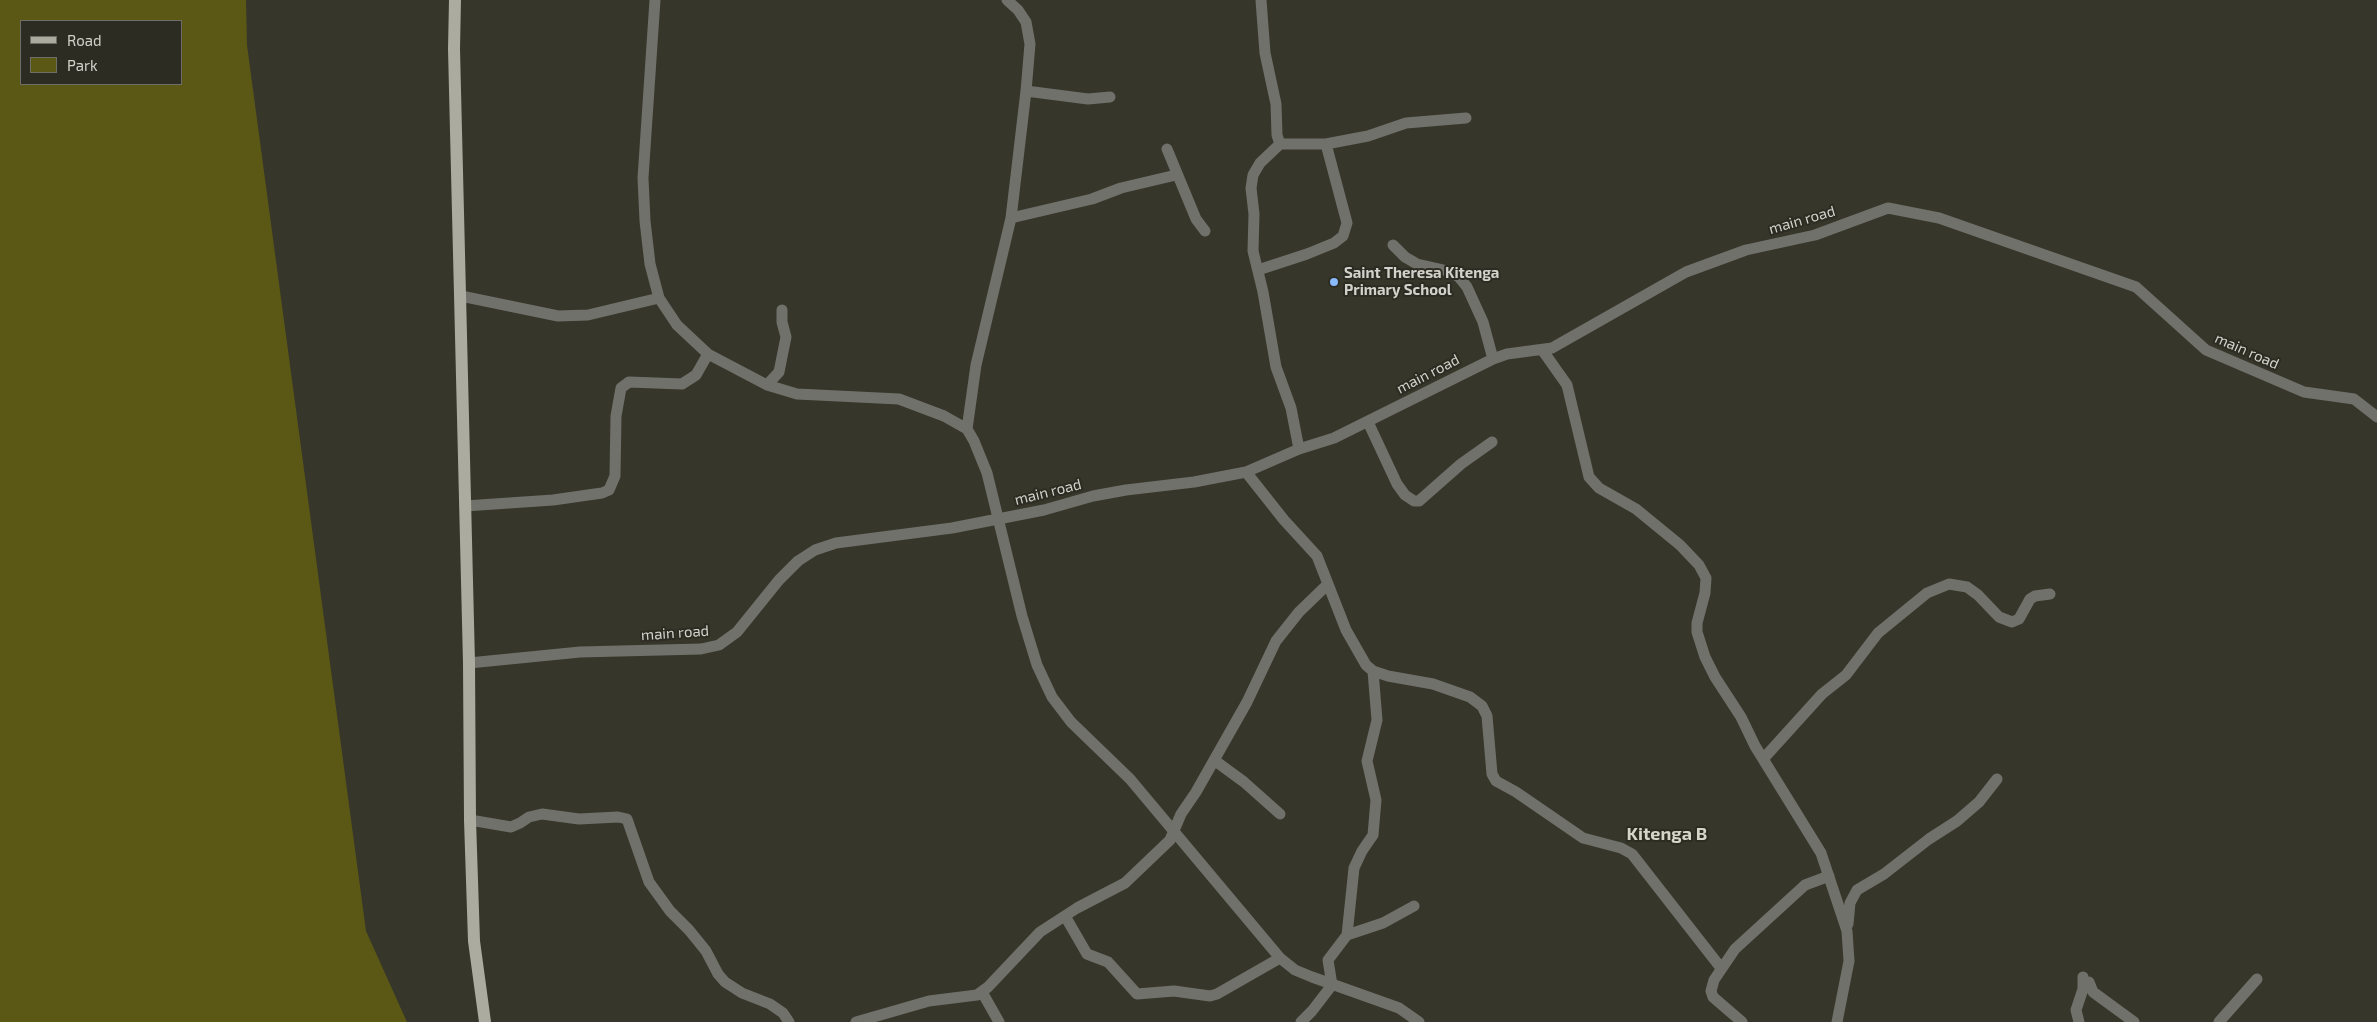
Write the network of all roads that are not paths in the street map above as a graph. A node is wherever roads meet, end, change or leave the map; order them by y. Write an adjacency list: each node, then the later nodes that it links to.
1 (455, 0): 16 (main road)
2 (655, 0): 17 (street)
3 (1006, 0): 5 (street)
4 (1261, 0): 8 (street)
5 (1026, 91): 6 (street); 12 (street)
6 (1110, 97)
7 (1466, 118): 9 (street)
8 (1280, 144): 9 (street); 15 (street)
9 (1326, 144): 15 (street)
10 (1167, 149): 11 (street)
11 (1176, 175): 12 (street); 13 (street)
12 (1011, 218): 25 (street)
13 (1205, 231)
14 (1393, 245): 21 (street)
15 (1258, 270): 27 (street)
16 (461, 296): 17 (street); 29 (main road)
17 (659, 298): 20 (street)
18 (782, 310): 22 (street)
19 (1543, 351): 21 (street, main road); 23 (street, main road); 35 (street)
20 (708, 354): 22 (street); 29 (street)
21 (1493, 359): 24 (street, main road)
22 (766, 385): 25 (street)
23 (2377, 417)
24 (1368, 422): 26 (street); 27 (street, main road)
25 (967, 429): 30 (street)
26 (1492, 442)
27 (1299, 449): 28 (street, main road)
28 (1246, 472): 30 (street, main road); 31 (street)
29 (465, 506): 33 (main road)
30 (998, 519): 33 (street, main road); 40 (street)
31 (1328, 584): 34 (street); 36 (street)
32 (2050, 594): 35 (street)
33 (469, 663): 39 (main road)
34 (1373, 671): 45 (street); 47 (street)
35 (1764, 758): 41 (street)
36 (1214, 760): 38 (street); 40 (street)
37 (1997, 779): 44 (street)
38 (1280, 814)
39 (470, 820): 51 (main road); 52 (street)
40 (1174, 830): 43 (street); 46 (street)
41 (1828, 876): 44 (street); 47 (street)
42 (1414, 906): 45 (street)
43 (1065, 916): 46 (street); 50 (street)
44 (1847, 931): 58 (street)
45 (1348, 936): 49 (street)
46 (1280, 958): 49 (street)
47 (1721, 968): 57 (street)
48 (2257, 979): 61 (street)
49 (1332, 985): 55 (street); 56 (street)
50 (982, 992): 53 (street); 54 (street)
51 (485, 1022)
52 (789, 1022)
53 (856, 1022)
54 (999, 1022)
55 (1301, 1022)
56 (1419, 1022)
57 (1742, 1022)
58 (1837, 1022)
59 (2079, 1022): 60 (street)
60 (2134, 1022)
61 (2219, 1022)

